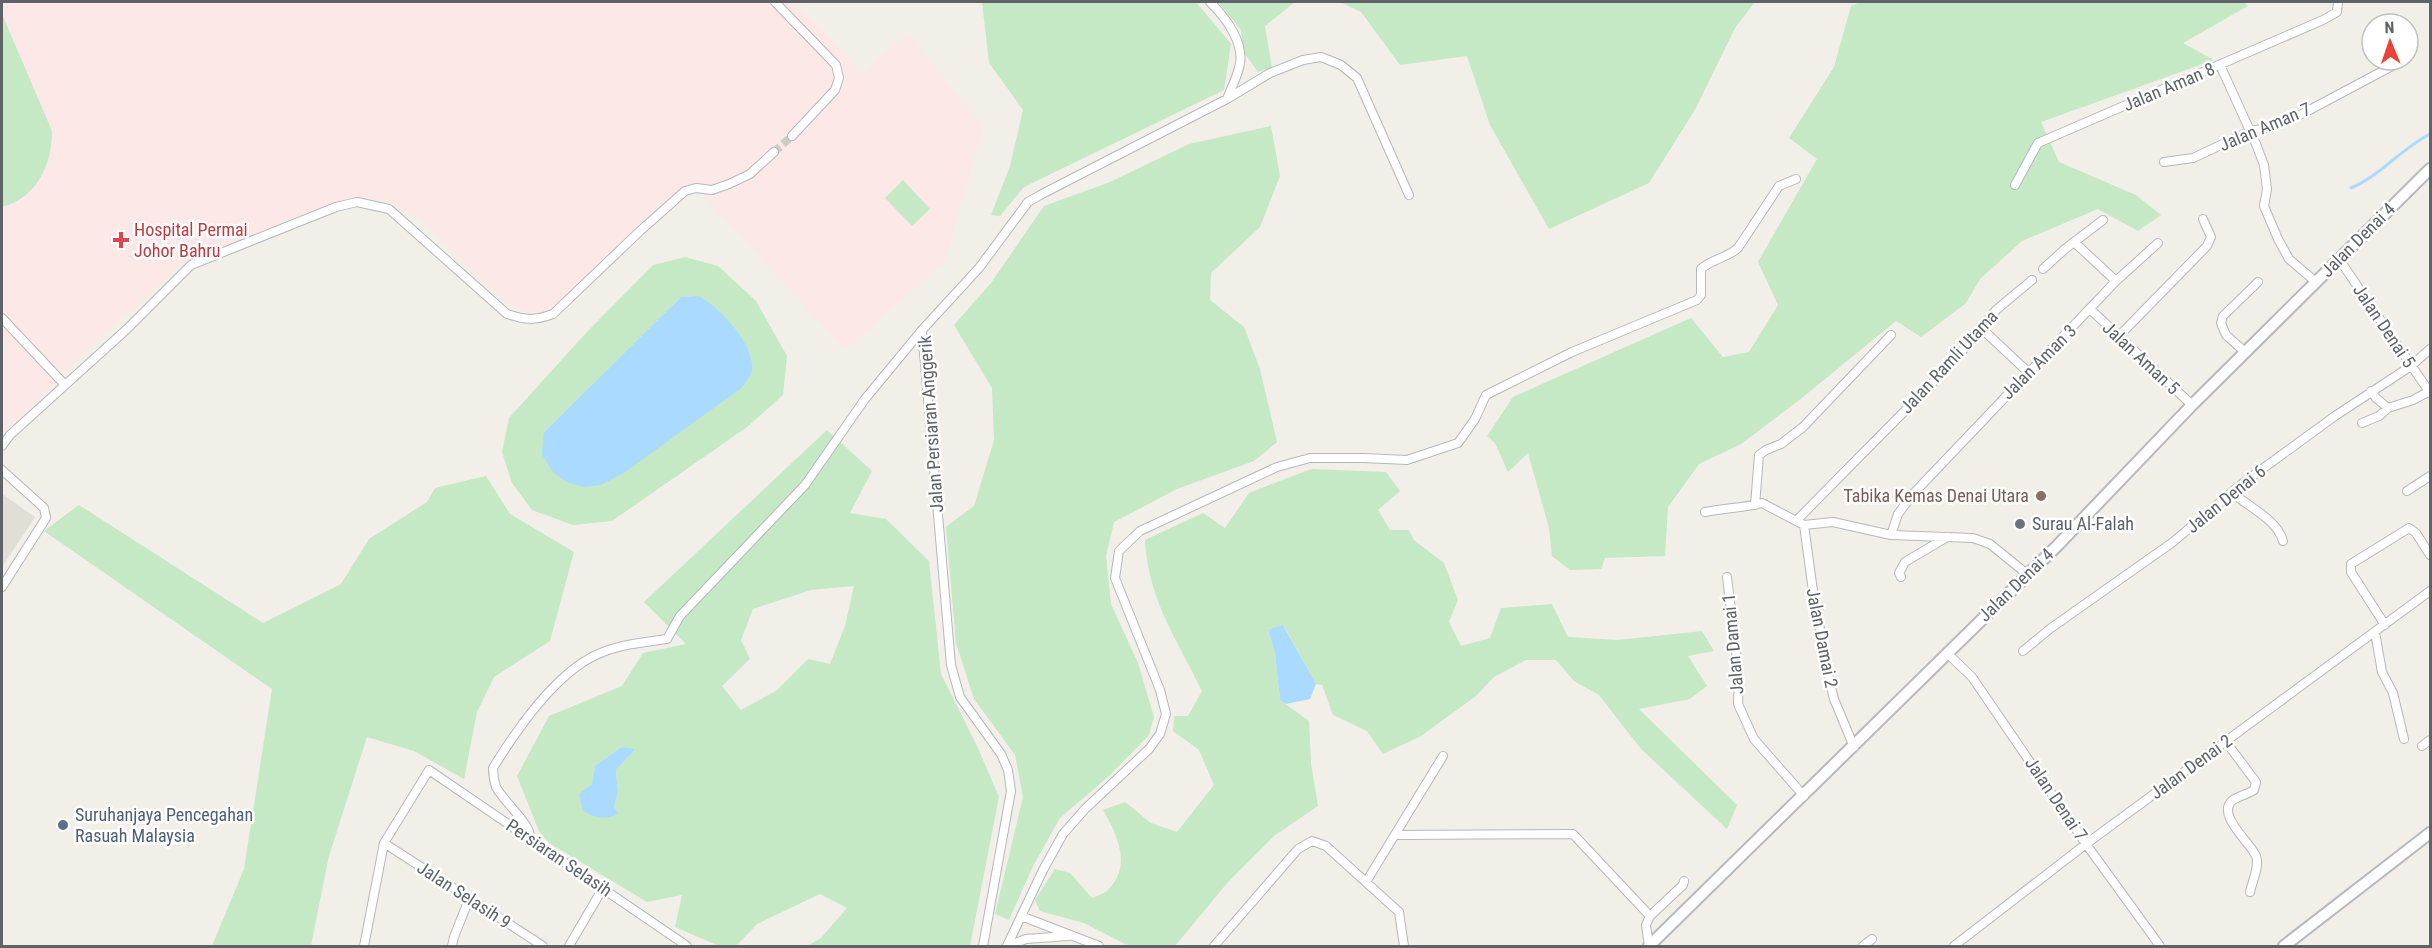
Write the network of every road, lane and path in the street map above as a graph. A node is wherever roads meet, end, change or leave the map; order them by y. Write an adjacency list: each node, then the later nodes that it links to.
1 (776, 2): 8 (street)
2 (1210, 2): 6 (street)
3 (2339, 4): 4 (street, Jalan Aman 8)
4 (2220, 65): 7 (street); 13 (street, Jalan Aman 8)
5 (2381, 72): 7 (street, Jalan Aman 7)
6 (1227, 99): 14 (street, Jalan Persiaran Anggerik); 28 (street, Jalan Persiaran Anggerik)
7 (2251, 131): 10 (street, Jalan Aman 7); 24 (street)
8 (792, 136)
9 (774, 152): 35 (street)
10 (2164, 162)
11 (2430, 169): 19 (street, Jalan Denai 4)
12 (1796, 179): 80 (street)
13 (2015, 185)
14 (1409, 195)
15 (2202, 219): 30 (street)
16 (2103, 220): 17 (street)
17 (2074, 242): 20 (street); 22 (street)
18 (2158, 243): 22 (street, Jalan Aman 3)
19 (2339, 259): 24 (street, Jalan Denai 4); 33 (street, Jalan Denai 5)
20 (2043, 268)
21 (2032, 279): 27 (street, Jalan Ramli Utama)
22 (2116, 281): 25 (street, Jalan Aman 3)
23 (2258, 282): 32 (street)
24 (2316, 282): 32 (street, Jalan Denai 4)
25 (2091, 310): 30 (street, Jalan Aman 5); 34 (street, Jalan Aman 3)
26 (2, 318): 35 (street)
27 (1980, 327): 34 (street); 48 (street, Jalan Ramli Utama)
28 (922, 330): 72 (street); 89 (street, Jalan Persiaran Anggerik)
29 (1890, 335): 46 (street)
30 (2119, 336): 38 (street, Jalan Aman 5)
31 (2430, 349): 33 (street, Jalan Denai 6)
32 (2245, 352): 38 (street, Jalan Denai 4)
33 (2411, 366): 36 (street, Jalan Denai 6); 37 (street, Jalan Denai 5)
34 (2028, 372): 50 (street, Jalan Aman 3)
35 (65, 385): 41 (street)
36 (2371, 391): 39 (street); 45 (street, Jalan Denai 6)
37 (2430, 392): 39 (street)
38 (2192, 405): 54 (street, Jalan Denai 4)
39 (2388, 408): 40 (street)
40 (2362, 423)
41 (2, 446)
42 (2, 470): 57 (street)
43 (2430, 476): 44 (street)
44 (2407, 491)
45 (2232, 492): 52 (street); 61 (street, Jalan Denai 6)
46 (1755, 505): 47 (street); 48 (street)
47 (1705, 512)
48 (1796, 521): 49 (street)
49 (1804, 525): 50 (street); 67 (street, Jalan Damai 2)
50 (1891, 535): 51 (street)
51 (1948, 537): 54 (street); 56 (street)
52 (2283, 541)
53 (2430, 555): 59 (street)
54 (2027, 574): 62 (street, Jalan Denai 4)
55 (1727, 577): 69 (street, Jalan Damai 1)
56 (1901, 577)
57 (2, 587)
58 (2430, 591): 59 (street, Jalan Denai 2)
59 (2385, 625): 60 (street, Jalan Denai 2)
60 (2375, 632): 63 (street); 65 (street, Jalan Denai 2)
61 (2023, 651)
62 (1948, 654): 67 (street, Jalan Denai 4); 74 (street, Jalan Denai 7)
63 (2404, 738)
64 (2430, 740): 66 (street)
65 (2226, 742): 74 (street, Jalan Denai 2); 78 (street)
66 (2422, 746)
67 (1854, 747): 69 (street, Jalan Denai 4)
68 (1443, 756): 71 (street)
69 (1804, 796): 94 (street, Jalan Denai 4)
70 (2430, 833): 98 (street)
71 (1395, 835): 76 (street); 81 (street)
72 (530, 838): 73 (street, Persiaran Selasih); 77 (street, Persiaran Selasih)
73 (384, 843): 79 (street, Jalan Selasih 9); 84 (street)
74 (2086, 844): 96 (street, Jalan Denai 2); 97 (street, Jalan Denai 7)
75 (1684, 881): 81 (street)
76 (1366, 882): 92 (street); 93 (street)
77 (603, 888): 87 (street); 88 (street, Persiaran Selasih)
78 (2250, 892)
79 (469, 899): 85 (street); 86 (street, Jalan Selasih 9)
80 (1021, 916): 82 (street); 90 (street)
81 (1650, 916): 94 (street)
82 (1072, 936): 90 (street); 91 (street)
83 (1872, 939): 95 (street)
84 (364, 946)
85 (452, 946)
86 (543, 946)
87 (569, 946)
88 (687, 946)
89 (983, 946)
90 (1008, 946)
91 (1099, 946)
92 (1214, 946)
93 (1404, 946)
94 (1649, 946)
95 (1863, 946)
96 (1954, 946)
97 (2160, 946)
98 (2284, 946)

